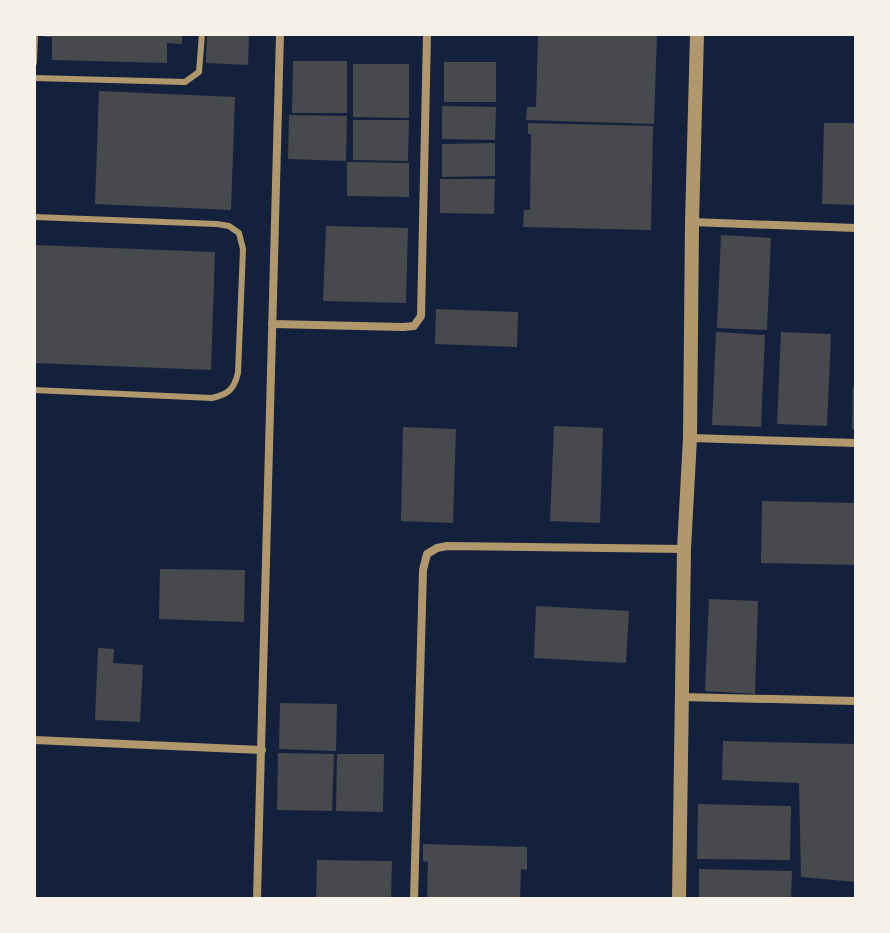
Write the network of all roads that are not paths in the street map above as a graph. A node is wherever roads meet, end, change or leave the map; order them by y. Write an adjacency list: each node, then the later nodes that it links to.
1 (35, 34): 6 (lane)
2 (202, 34): 7 (lane)
3 (280, 34): 11 (street)
4 (427, 34): 11 (street)
5 (697, 34): 9 (street)
6 (34, 63)
7 (34, 78)
8 (34, 217): 12 (lane)
9 (692, 222): 10 (street); 13 (street)
10 (856, 228)
11 (272, 324): 19 (street)
12 (34, 390)
13 (690, 438): 14 (street); 15 (street)
14 (856, 443)
15 (684, 549): 16 (street); 21 (street)
16 (682, 697): 17 (street); 22 (street)
17 (856, 701)
18 (34, 740): 19 (street)
19 (262, 750): 20 (street)
20 (257, 899)
21 (414, 899)
22 (679, 899)

